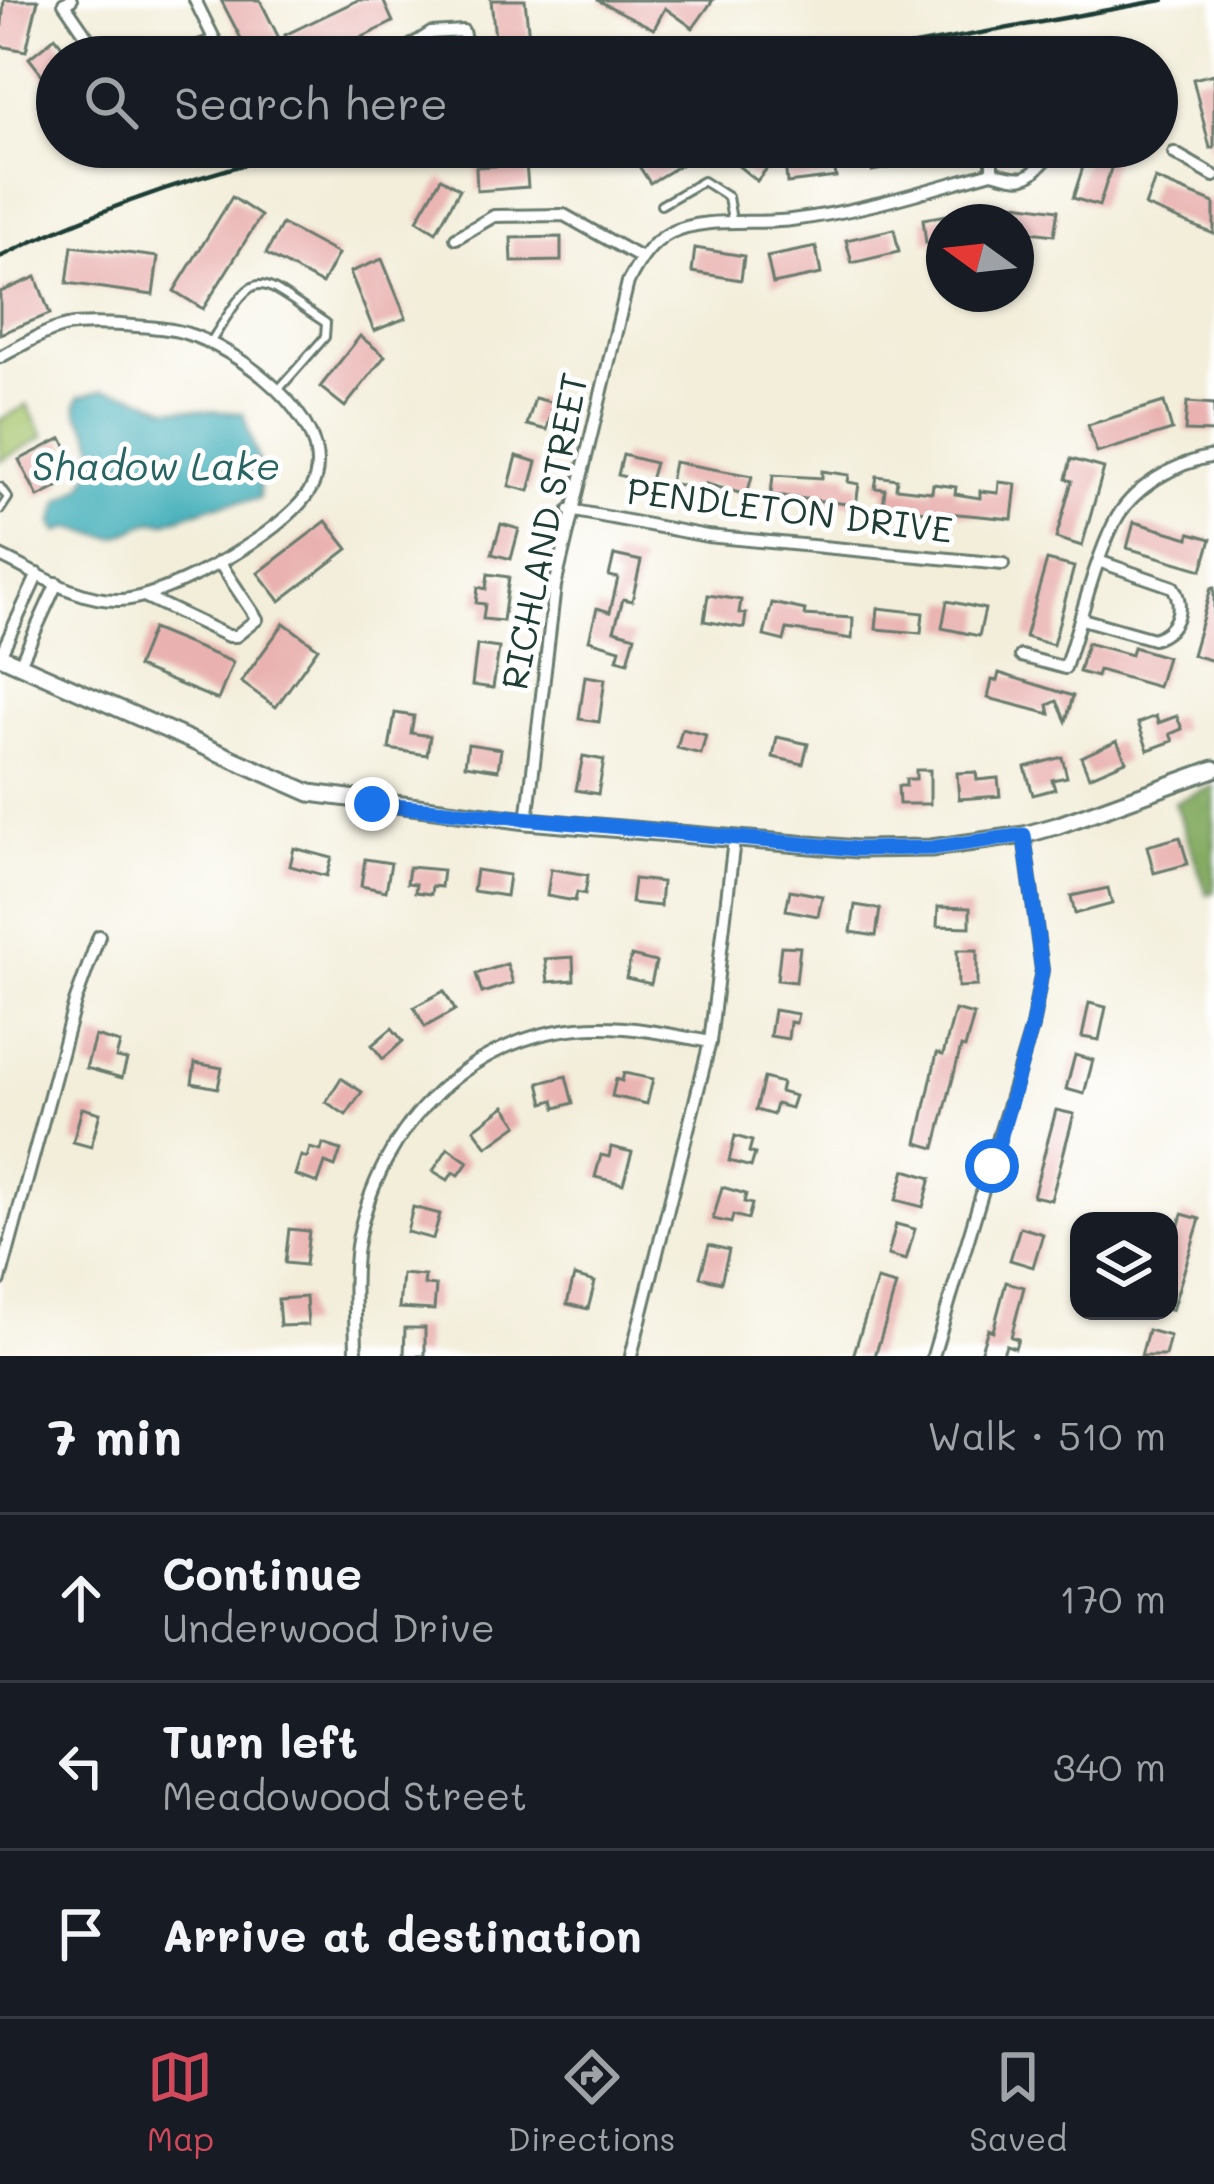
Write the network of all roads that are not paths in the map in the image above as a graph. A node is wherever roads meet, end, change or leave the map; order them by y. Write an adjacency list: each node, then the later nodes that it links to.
1 (71, 0): 3 (street)
2 (195, 0): 4 (street)
3 (87, 36)
4 (213, 36)
5 (427, 36): 6 (street)
6 (464, 36)
7 (1178, 155): 11 (street)
8 (992, 168): 10 (street)
9 (1037, 168): 10 (street)
10 (992, 172): 13 (street)
11 (1214, 176)
12 (662, 205): 13 (lane)
13 (732, 223): 15 (street)
14 (456, 238): 15 (street)
15 (641, 258): 22 (street, RICHLAND STREET)
16 (209, 344): 17 (street); 18 (street); 18 (lane)
17 (0, 356)
18 (279, 389): 24 (street)
19 (1214, 456): 25 (street)
20 (0, 487): 21 (lane)
21 (0, 510)
22 (570, 510): 26 (street, PENDLETON DRIVE); 35 (street, RICHLAND STREET)
23 (0, 556): 27 (street)
24 (219, 562): 29 (street); 29 (street)
25 (1101, 562): 30 (street); 30 (street)
26 (1003, 564)
27 (38, 574): 28 (street); 31 (street)
28 (57, 583): 29 (street); 33 (street)
29 (143, 596)
30 (1082, 619): 32 (street)
31 (0, 656): 33 (street)
32 (1021, 656)
33 (20, 664): 35 (street)
34 (1214, 769): 36 (street)
35 (527, 821): 37 (street)
36 (1024, 835): 37 (street); 43 (street)
37 (734, 840): 39 (street)
38 (99, 936): 40 (street)
39 (710, 1042): 41 (street); 42 (street)
40 (0, 1280)
41 (356, 1356)
42 (631, 1356)
43 (932, 1356)

